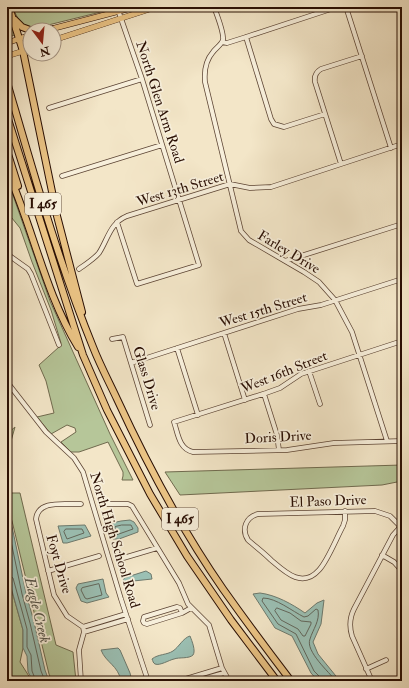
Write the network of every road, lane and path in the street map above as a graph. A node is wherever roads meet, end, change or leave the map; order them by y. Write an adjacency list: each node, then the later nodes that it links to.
1 (9, 7): 8 (highway)
2 (135, 7): 7 (main road)
3 (156, 7): 7 (main road)
4 (214, 7): 15 (street)
5 (337, 7): 12 (street)
6 (346, 7): 19 (street)
7 (119, 13): 9 (main road); 11 (main road); 21 (street, North Glen Arm Road)
8 (13, 18): 10 (highway); 13 (highway)
9 (62, 26)
10 (22, 27)
11 (62, 37)
12 (246, 37): 15 (street); 24 (street)
13 (20, 38): 14 (main road); 16 (highway)
14 (7, 42)
15 (222, 42): 33 (street, Farley Drive)
16 (22, 47)
17 (22, 51): 18 (main road)
18 (7, 56)
19 (362, 56): 24 (street); 28 (street)
20 (25, 62): 43 (highway)
21 (142, 79): 23 (street); 27 (street, North Glen Arm Road)
22 (7, 82): 43 (highway, I 465)
23 (49, 108)
24 (325, 114): 30 (street)
25 (7, 116): 50 (highway, I 465)
26 (402, 144): 28 (street, West 13th Street)
27 (162, 145): 32 (street); 34 (street, North Glen Arm Road)
28 (391, 148): 30 (street, West 13th Street)
29 (7, 151): 35 (highway)
30 (341, 164): 33 (street, West 13th Street)
31 (7, 170): 35 (highway)
32 (62, 176)
33 (230, 184): 34 (street, West 13th Street); 39 (street, Farley Drive)
34 (179, 200): 36 (street, West 13th Street); 36 (street, North Glen Arm Road)
35 (26, 219): 50 (highway)
36 (117, 222): 40 (street, West 13th Street)
37 (402, 224): 39 (street)
38 (7, 254): 47 (street)
39 (285, 261): 42 (street, Farley Drive)
40 (79, 269)
41 (402, 279): 42 (street, West 15th Street)
42 (335, 300): 44 (street, West 15th Street); 49 (street, Farley Drive)
43 (84, 325): 89 (highway, I 465)
44 (224, 333): 48 (street, West 15th Street); 55 (street)
45 (112, 339): 51 (street, Glass Drive)
46 (402, 341): 49 (street, West 16th Street)
47 (59, 345)
48 (177, 348): 51 (street, West 15th Street); 57 (street)
49 (360, 354): 52 (street, West 16th Street); 60 (street, Farley Drive)
50 (83, 355): 88 (highway, I 465)
51 (131, 363): 59 (street, Glass Drive)
52 (309, 371): 54 (street, West 16th Street); 56 (street)
53 (7, 382): 75 (street, North High School Road)
54 (264, 394): 55 (street, West 16th Street); 62 (street)
55 (245, 400): 57 (street, West 16th Street)
56 (320, 404)
57 (198, 415): 58 (street, West 16th Street)
58 (174, 422): 62 (street, Doris Drive)
59 (150, 425)
60 (387, 441): 61 (street, Doris Drive); 62 (street, Doris Drive)
61 (402, 441)
62 (279, 450)
63 (81, 504): 71 (street, Foyt Drive)
64 (102, 504): 67 (street)
65 (344, 511): 65 (street, El Paso Drive); 66 (street, El Paso Drive)
66 (401, 526): 68 (street)
67 (157, 548): 70 (street); 73 (street)
68 (382, 555): 72 (street); 80 (street)
69 (99, 556): 71 (street)
70 (120, 559)
71 (48, 571): 77 (street, Foyt Drive)
72 (402, 571)
73 (192, 608): 74 (street); 81 (street)
74 (182, 613): 74 (street)
75 (126, 614): 76 (street, North High School Road); 77 (street)
76 (128, 619): 78 (street); 84 (street, North High School Road)
77 (83, 627): 78 (street)
78 (84, 632): 83 (street)
79 (386, 660): 80 (street)
80 (366, 669): 90 (street)
81 (223, 670): 82 (street); 87 (street)
82 (201, 677): 85 (street); 86 (street)
83 (80, 681)
84 (148, 681)
85 (179, 681)
86 (196, 681)
87 (233, 681)
88 (277, 681)
89 (291, 681)
90 (372, 681)

